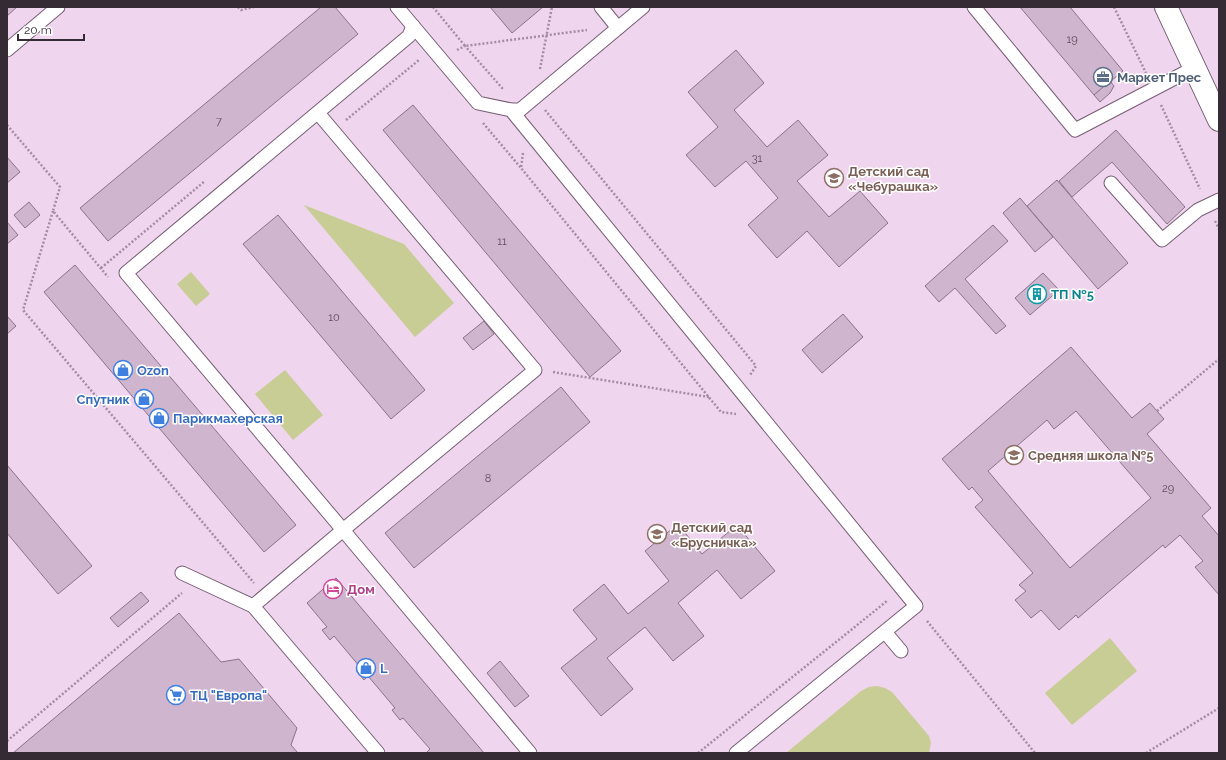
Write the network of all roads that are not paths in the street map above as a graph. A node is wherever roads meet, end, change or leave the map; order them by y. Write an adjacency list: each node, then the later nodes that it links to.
1 (58, 7): 9 (lane)
2 (397, 7): 7 (lane)
3 (643, 7): 8 (lane)
4 (974, 7): 10 (lane)
5 (1166, 7): 10 (main road)
6 (604, 11): 8 (lane)
7 (413, 26): 11 (lane); 12 (lane)
8 (618, 28): 11 (lane)
9 (7, 50)
10 (1194, 68): 13 (main road)
11 (516, 110): 19 (lane)
12 (318, 113): 16 (lane); 16 (lane)
13 (1219, 120)
14 (1111, 183): 15 (lane)
15 (1214, 203)
16 (343, 530): 18 (lane); 22 (lane)
17 (182, 573): 18 (lane)
18 (253, 606): 21 (lane)
19 (885, 632): 20 (lane); 23 (lane)
20 (901, 651)
21 (378, 753)
22 (530, 753)
23 (736, 753)

